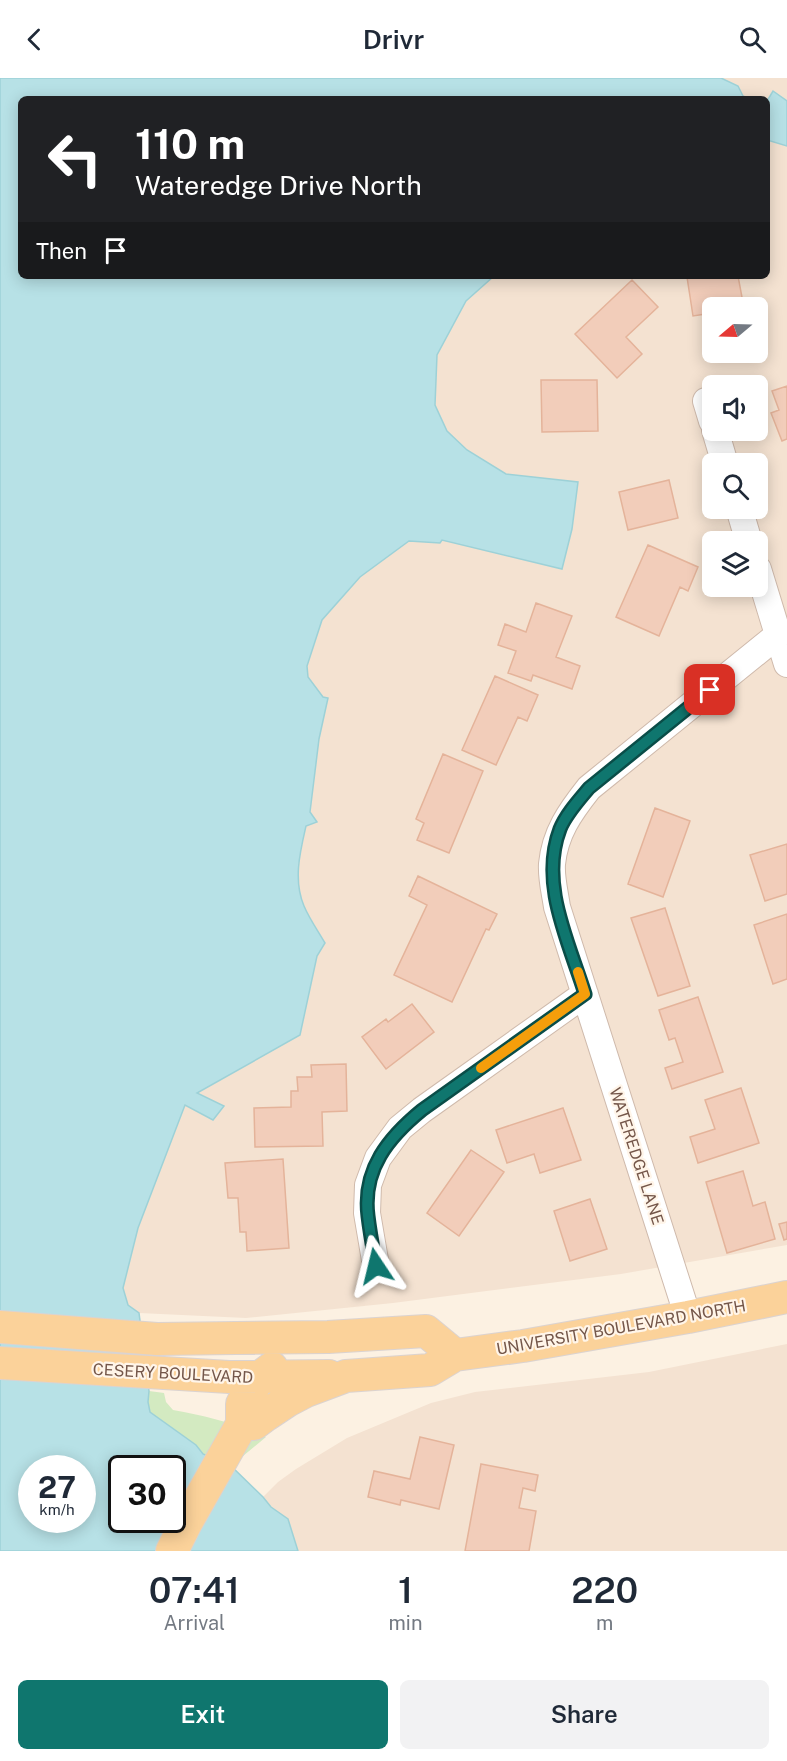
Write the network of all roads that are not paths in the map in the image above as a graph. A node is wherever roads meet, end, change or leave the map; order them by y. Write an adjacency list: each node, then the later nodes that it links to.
1 (766, 597): 2 (street)
2 (778, 635): 3 (street); 4 (street, WATEREDGE LANE)
3 (787, 664)
4 (585, 994): 5 (street); 7 (street, WATEREDGE LANE)
5 (376, 1266)
6 (787, 1297): 7 (main road, UNIVERSITY BOULEVARD NORTH)
7 (688, 1317): 10 (main road, UNIVERSITY BOULEVARD NORTH)
8 (0, 1327): 9 (main road, CESERY BOULEVARD)
9 (328, 1337): 10 (main road); 13 (main road)
10 (455, 1355): 12 (main road, UNIVERSITY BOULEVARD NORTH)
11 (0, 1364): 13 (main road, CESERY BOULEVARD)
12 (346, 1376): 13 (main road, CESERY BOULEVARD); 14 (main road, UNIVERSITY BOULEVARD NORTH)
13 (260, 1377): 14 (main road)
14 (242, 1424): 15 (main road)
15 (172, 1551)

